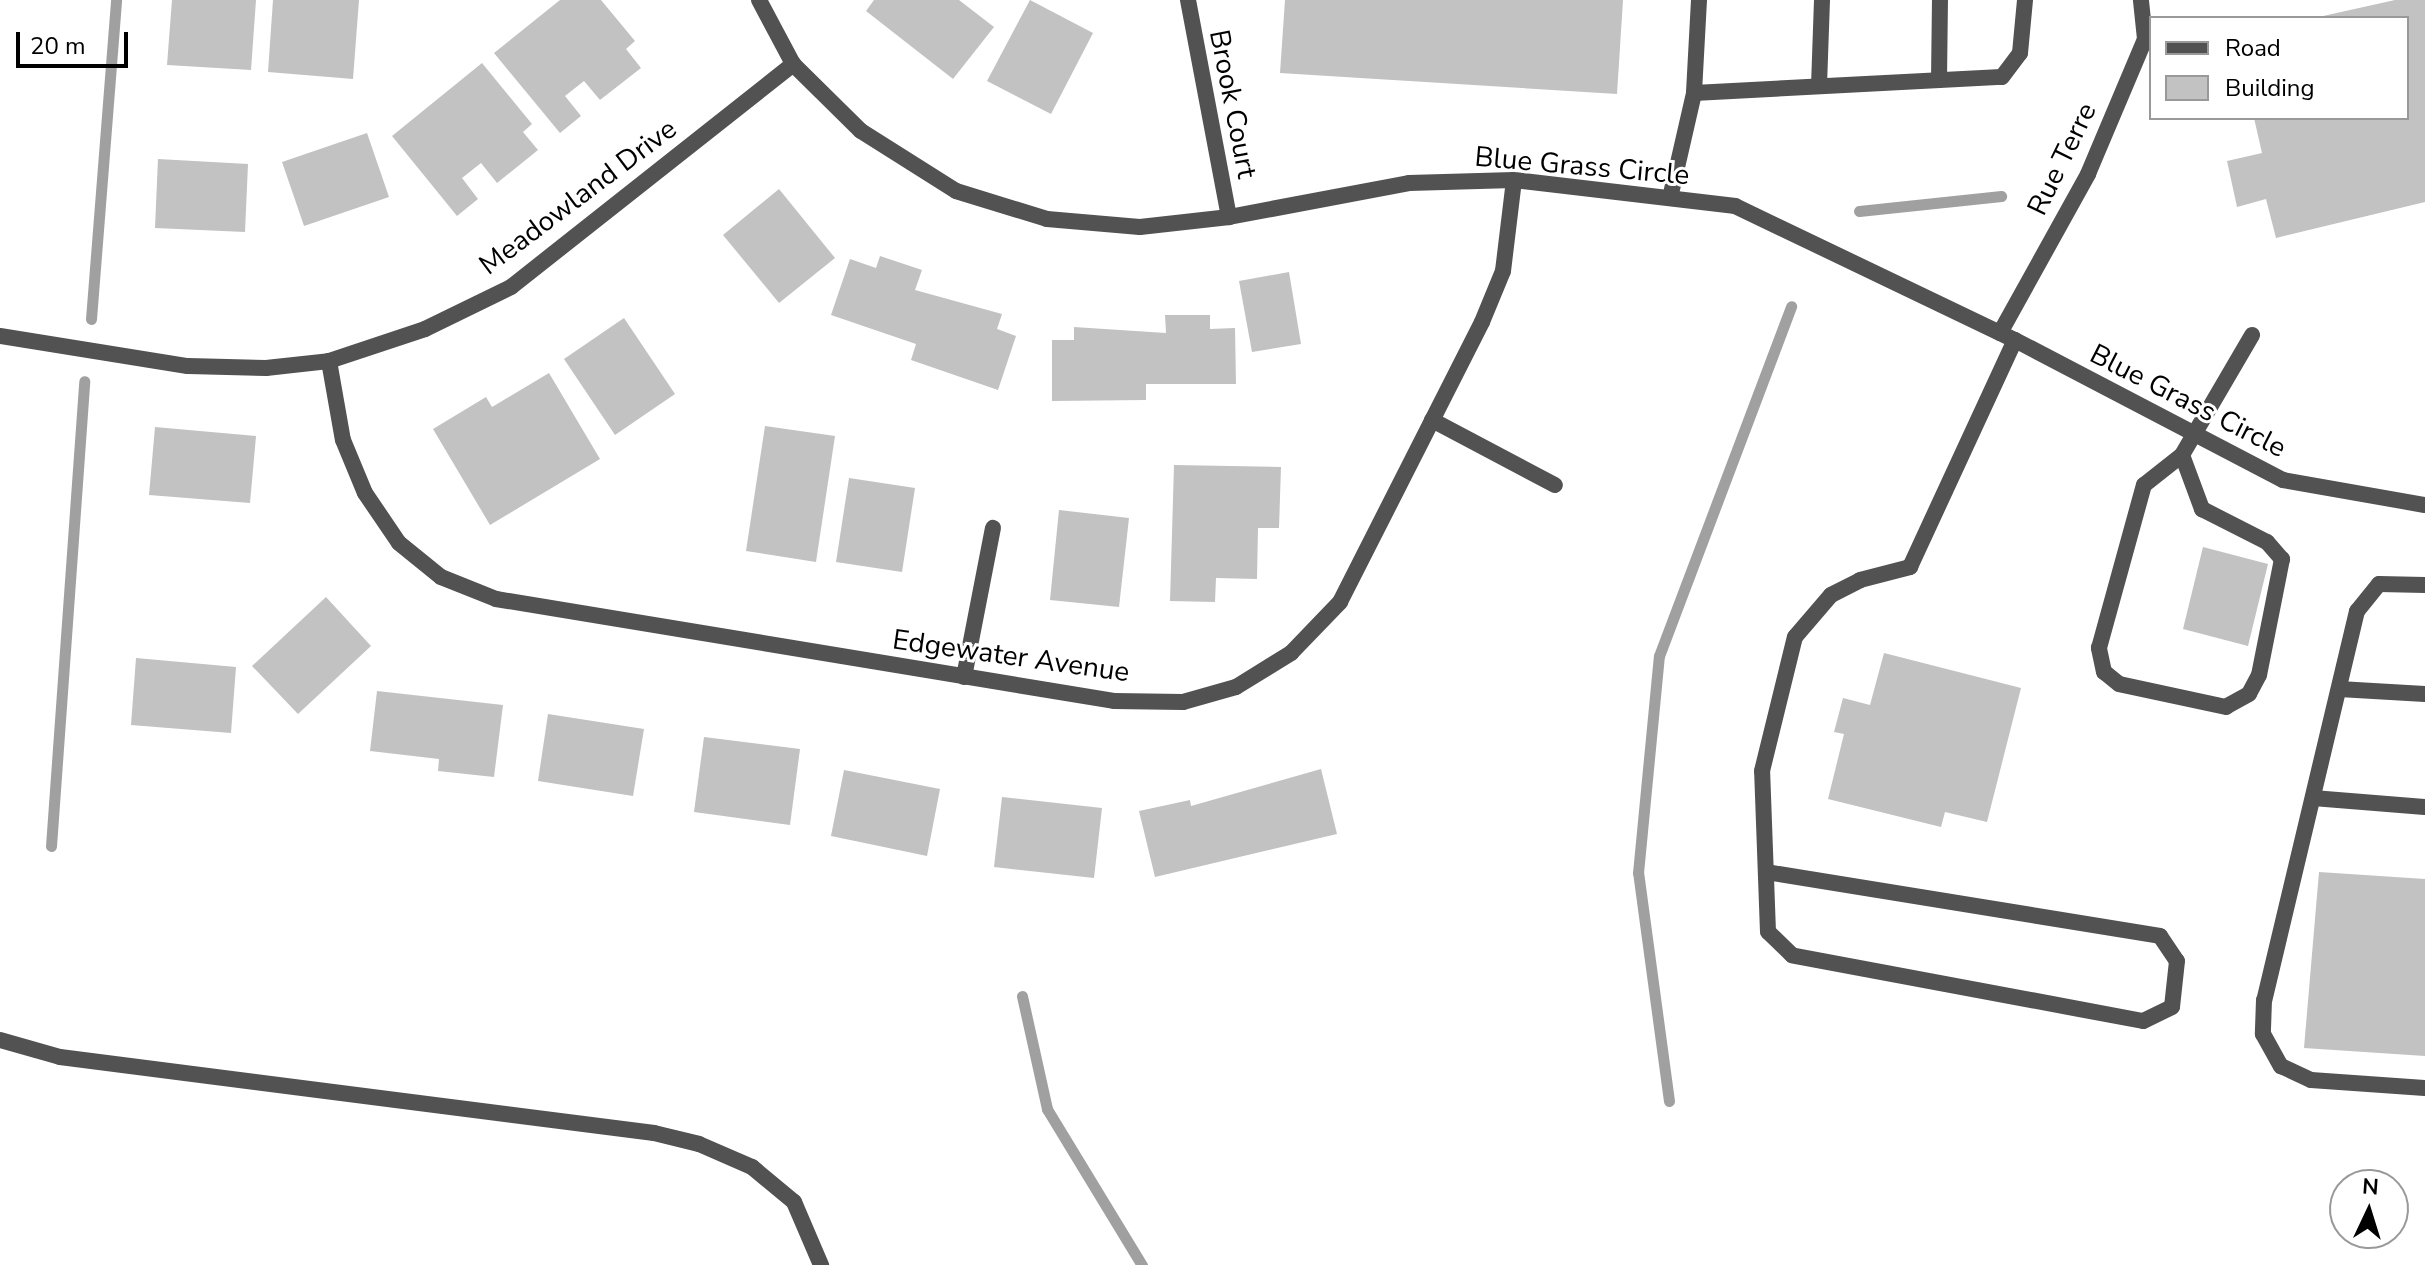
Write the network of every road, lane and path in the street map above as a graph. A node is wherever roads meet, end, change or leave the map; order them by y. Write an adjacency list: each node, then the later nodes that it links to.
1 (759, 0): 8 (street, Blue Grass Circle)
2 (1188, 0): 14 (street, Brook Court)
3 (1699, 0): 11 (street)
4 (1822, 0): 10 (street)
5 (1940, 0): 9 (street)
6 (2025, 0): 9 (street)
7 (2141, 0): 17 (street, Rue Terre)
8 (793, 64): 14 (street, Blue Grass Circle); 18 (street, Meadowland Drive)
9 (1939, 80): 10 (street)
10 (1819, 86): 11 (street)
11 (1694, 93): 13 (street)
12 (1514, 180): 13 (street, Blue Grass Circle); 14 (street, Blue Grass Circle); 19 (street, Edgewater Avenue)
13 (1670, 198): 17 (street, Blue Grass Circle)
14 (1229, 217)
15 (2252, 335): 20 (street)
16 (0, 336): 18 (street, Meadowland Drive)
17 (2008, 337): 20 (street, Blue Grass Circle); 31 (street, Rue Terre)
18 (329, 361): 26 (street, Edgewater Avenue)
19 (1432, 420): 22 (street); 26 (street, Edgewater Avenue)
20 (2192, 432): 21 (street); 23 (street, Blue Grass Circle)
21 (2182, 455): 21 (street)
22 (1555, 485)
23 (2425, 505)
24 (993, 528): 26 (street)
25 (2425, 585): 27 (street)
26 (964, 677)
27 (2339, 689): 28 (street); 29 (street)
28 (2425, 694)
29 (2313, 798): 30 (street); 33 (street)
30 (2425, 807)
31 (1766, 872): 31 (street, Rue Terre)
32 (0, 1040): 34 (street)
33 (2425, 1088)
34 (821, 1265)

